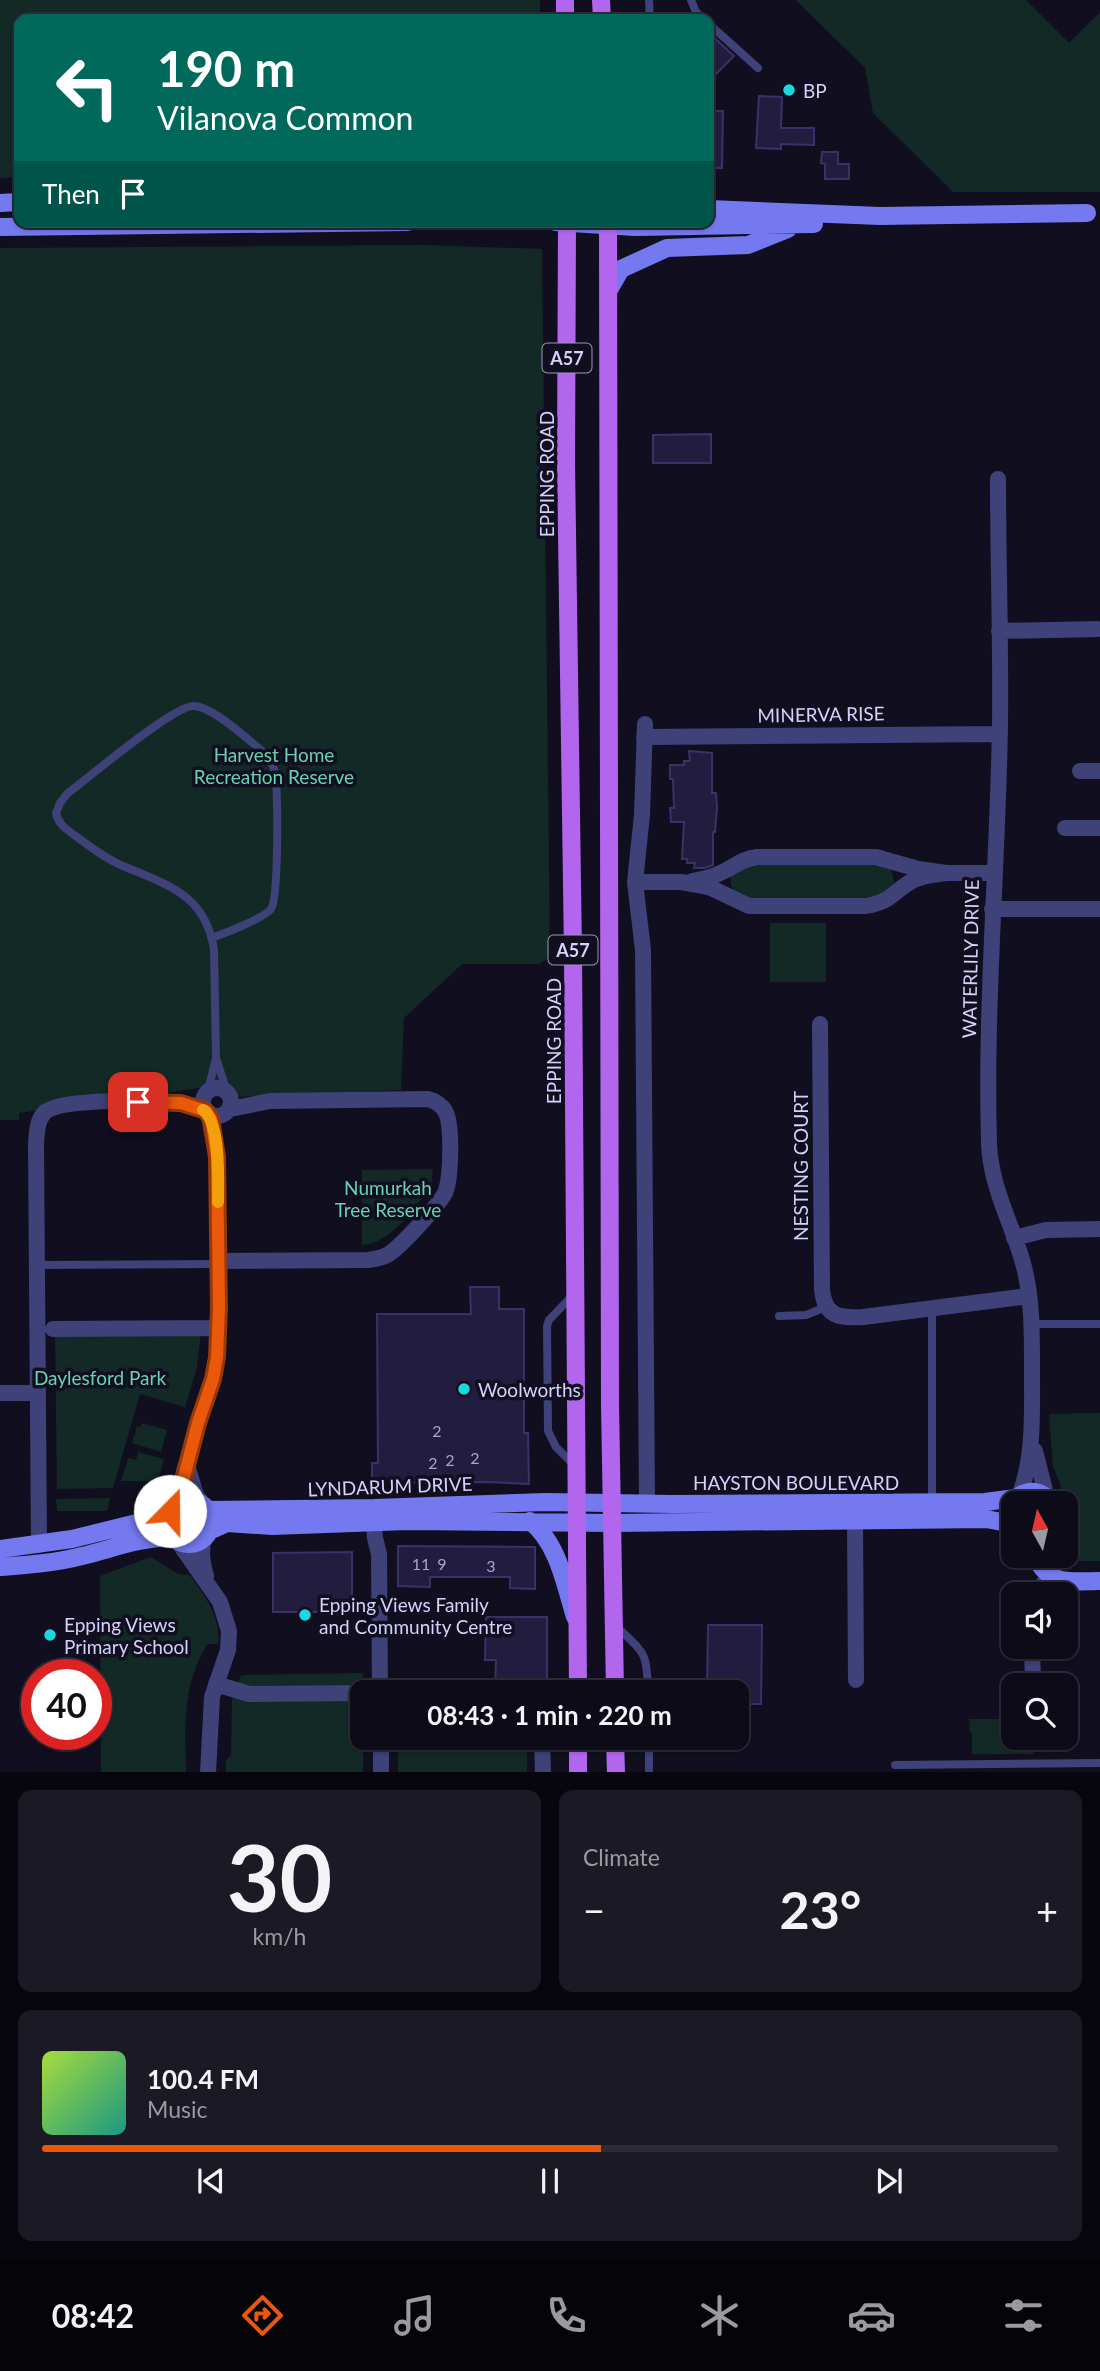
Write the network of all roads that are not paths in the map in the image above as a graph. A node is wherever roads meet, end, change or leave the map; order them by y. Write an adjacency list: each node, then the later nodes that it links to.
1 (714, 28): 2 (lane)
2 (758, 68)
3 (714, 209): 5 (street)
4 (1093, 213): 5 (street)
5 (880, 216): 6 (street)
6 (802, 224): 7 (street); 10 (street)
7 (714, 226)
8 (567, 228): 41 (main road, EPPING ROAD / A57)
9 (608, 228): 10 (main road)
10 (610, 288): 59 (main road)
11 (998, 479): 13 (street, WATERLILY DRIVE)
12 (1099, 629): 13 (street)
13 (999, 631): 14 (street, WATERLILY DRIVE)
14 (999, 734): 22 (street, WATERLILY DRIVE); 23 (street, MINERVA RISE)
15 (1080, 771): 16 (street)
16 (1100, 771)
17 (1065, 828): 18 (street)
18 (1100, 828)
19 (895, 862): 20 (street); 21 (street); 25 (street)
20 (734, 864): 24 (street); 26 (street)
21 (946, 873): 22 (street); 25 (street)
22 (993, 873): 27 (street, WATERLILY DRIVE)
23 (635, 882): 24 (street); 64 (street)
24 (681, 882): 26 (street)
25 (897, 893): 26 (street)
26 (733, 899)
27 (992, 909): 28 (street); 38 (street, WATERLILY DRIVE)
28 (1100, 909)
29 (212, 938): 29 (lane); 31 (lane)
30 (820, 1024): 43 (street, NESTING COURT)
31 (216, 1058): 32 (lane); 34 (lane)
32 (207, 1093): 33 (street); 34 (street); 35 (street)
33 (163, 1102): 35 (street); 40 (street)
34 (228, 1102): 35 (street); 36 (street); 39 (street)
35 (207, 1112): 36 (street)
36 (217, 1157): 39 (street)
37 (1100, 1229): 38 (street)
38 (1014, 1238): 42 (street, WATERLILY DRIVE)
39 (218, 1263): 40 (lane); 48 (street)
40 (37, 1265): 51 (street)
41 (574, 1294): 54 (main road, EPPING ROAD / A57); 54 (lane)
42 (1029, 1296): 44 (street); 46 (street, WATERLILY DRIVE)
43 (826, 1307): 44 (street); 45 (lane)
44 (932, 1308): 60 (lane)
45 (779, 1316)
46 (1032, 1324): 47 (lane); 52 (street, WATERLILY DRIVE)
47 (1100, 1324)
48 (219, 1328): 49 (street); 53 (street)
49 (53, 1329)
50 (0, 1393): 51 (street)
51 (37, 1393): 72 (street)
52 (1032, 1434): 55 (street, WATERLILY DRIVE); 56 (street, WATERLILY DRIVE)
53 (187, 1466): 61 (street); 62 (street)
54 (575, 1466): 58 (main road, EPPING ROAD / A57)
55 (1020, 1491)
56 (1046, 1491)
57 (1001, 1499): 60 (street, HAYSTON BOULEVARD)
58 (575, 1502): 59 (street, HAYSTON BOULEVARD); 65 (street, LYNDARUM DRIVE); 68 (main road, EPPING ROAD / A57)
59 (612, 1503): 64 (street, HAYSTON BOULEVARD); 69 (main road)
60 (932, 1503): 63 (street, HAYSTON BOULEVARD)
61 (205, 1508): 62 (street); 65 (street, LYNDARUM DRIVE); 70 (street)
62 (172, 1509): 71 (street); 72 (street)
63 (855, 1512): 64 (street, HAYSTON BOULEVARD); 67 (street, HAYSTON BOULEVARD); 84 (street)
64 (648, 1513): 69 (street, HAYSTON BOULEVARD)
65 (379, 1516): 66 (street, LYNDARUM DRIVE); 70 (street, LYNDARUM DRIVE); 80 (street)
66 (530, 1521): 68 (street, LYNDARUM DRIVE); 79 (street)
67 (1001, 1521)
68 (576, 1522): 69 (street, HAYSTON BOULEVARD); 79 (main road, EPPING ROAD)
69 (612, 1522): 78 (main road)
70 (207, 1533): 71 (street); 77 (street)
71 (175, 1538): 74 (street); 77 (street)
72 (39, 1545): 73 (street)
73 (0, 1549)
74 (0, 1567)
75 (1055, 1568): 76 (street)
76 (1100, 1581)
77 (209, 1585): 85 (street)
78 (614, 1624): 82 (main road); 83 (lane)
79 (578, 1626): 81 (main road, EPPING ROAD)
80 (380, 1680)
81 (578, 1680)
82 (615, 1680)
83 (648, 1680)
84 (856, 1680)
85 (216, 1684): 86 (street); 96 (street)
86 (350, 1693)
87 (381, 1750): 97 (street)
88 (542, 1750): 98 (street)
89 (578, 1750): 99 (main road)
90 (615, 1750): 100 (main road)
91 (649, 1750): 101 (lane)
92 (1100, 1763): 94 (lane)
93 (895, 1765): 95 (lane)
94 (1022, 1768): 95 (lane)
95 (939, 1769)
96 (208, 1772)
97 (381, 1772)
98 (543, 1772)
99 (578, 1772)
100 (616, 1772)
101 (649, 1772)

